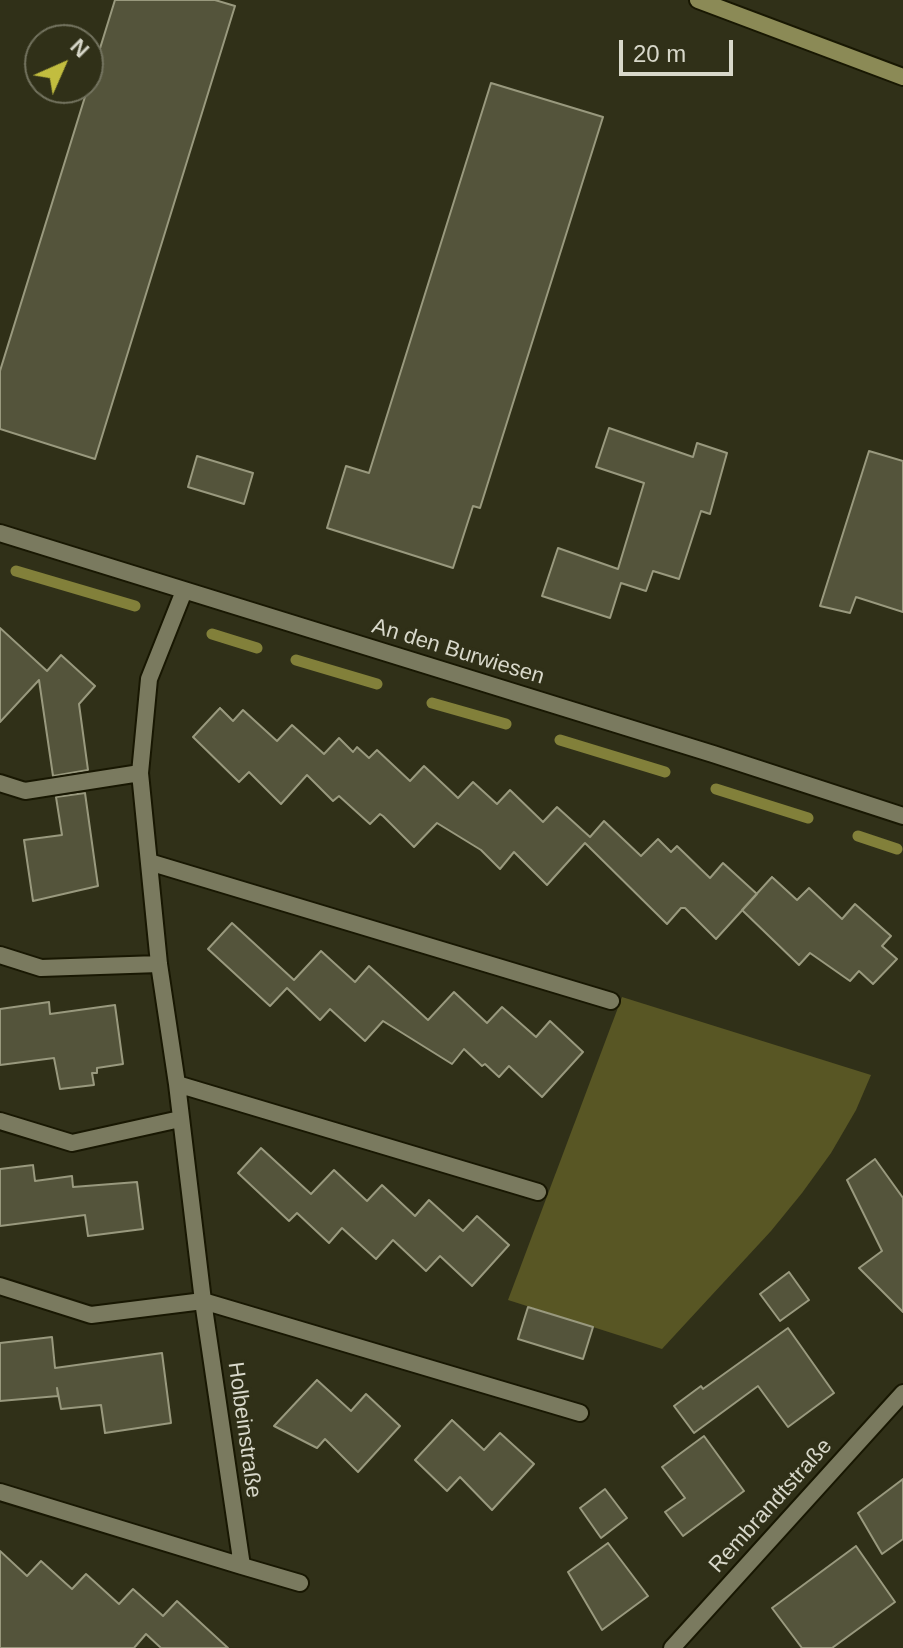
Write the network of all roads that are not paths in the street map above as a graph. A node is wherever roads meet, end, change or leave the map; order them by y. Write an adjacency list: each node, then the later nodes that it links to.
1 (698, 0): 2 (main road)
2 (903, 77)
3 (0, 533): 4 (street, An den Burwiesen)
4 (184, 591): 5 (street, Holbeinstraße); 7 (street, An den Burwiesen)
5 (140, 773): 6 (street); 8 (street, Holbeinstraße)
6 (0, 783)
7 (903, 816)
8 (149, 862): 10 (street, Holbeinstraße); 11 (street)
9 (0, 955): 10 (street)
10 (159, 964): 12 (street, Holbeinstraße)
11 (611, 1001)
12 (177, 1084): 13 (street, Holbeinstraße); 15 (street)
13 (180, 1119): 14 (street); 17 (street, Holbeinstraße)
14 (0, 1121)
15 (538, 1192)
16 (0, 1286): 17 (street)
17 (203, 1301): 19 (street); 21 (street, Holbeinstraße)
18 (903, 1393): 23 (street, Rembrandtstraße)
19 (580, 1413)
20 (0, 1492): 21 (street)
21 (242, 1566): 22 (street)
22 (300, 1583)
23 (672, 1648)

